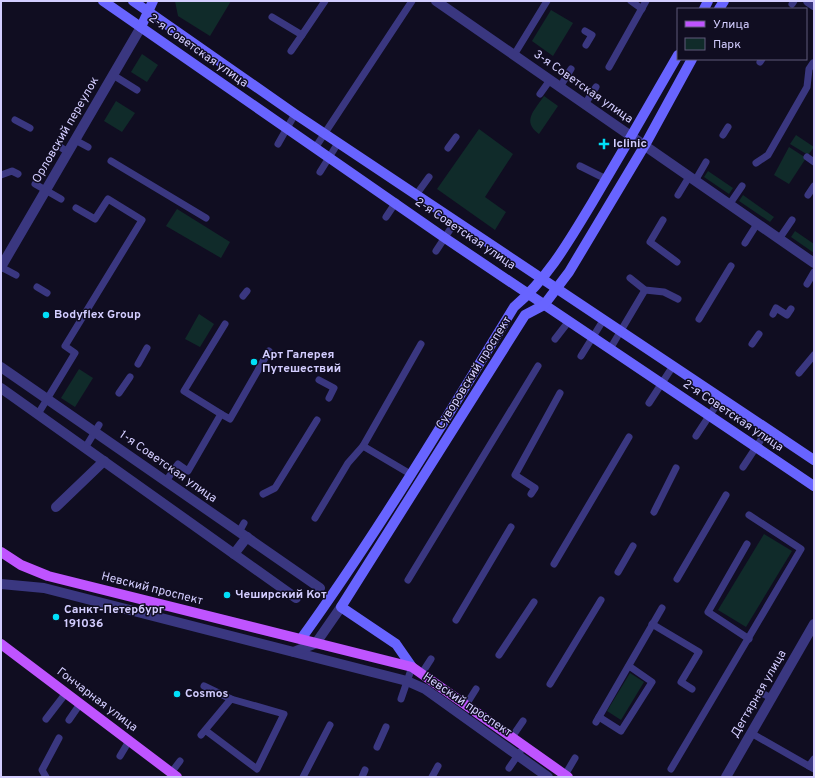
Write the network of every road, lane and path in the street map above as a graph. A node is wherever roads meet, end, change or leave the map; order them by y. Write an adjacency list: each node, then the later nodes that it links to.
1 (103, 1): 16 (main road, 2-я Советская улица)
2 (153, 1): 14 (main road)
3 (325, 1): 18 (lane)
4 (403, 1): 10 (lane)
5 (547, 1): 21 (lane)
6 (631, 1): 13 (lane)
7 (646, 1): 13 (lane)
8 (808, 1): 12 (street)
9 (135, 2): 14 (main road, 2-я Советская улица); 16 (main road)
10 (411, 3): 39 (lane)
11 (443, 3): 21 (street, 3-я Советская улица)
12 (814, 5)
13 (642, 9): 25 (lane)
14 (147, 11): 16 (main road); 34 (main road, 2-я Советская улица)
15 (272, 17): 18 (lane)
16 (141, 27): 27 (street, Орловский переулок); 38 (main road, 2-я Советская улица)
17 (585, 31): 19 (lane)
18 (302, 35): 20 (lane)
19 (586, 45)
20 (291, 51)
21 (514, 55): 28 (street, 3-я Советская улица)
22 (677, 57): 41 (main road, Суворовский проспект)
23 (691, 60): 47 (main road, Суворовский проспект)
24 (813, 63): 57 (lane)
25 (609, 67)
26 (571, 69): 29 (lane)
27 (113, 74): 31 (lane); 43 (street, Орловский переулок)
28 (550, 80): 29 (street, 3-я Советская улица); 32 (lane)
29 (560, 87): 33 (street, 3-я Советская улица)
30 (596, 87): 33 (lane)
31 (137, 90)
32 (540, 94)
33 (586, 104): 41 (street, 3-я Советская улица)
34 (295, 114): 38 (lane); 39 (main road, 2-я Советская улица)
35 (15, 120): 37 (lane)
36 (728, 127): 40 (lane)
37 (30, 128)
38 (287, 130): 45 (lane); 49 (main road, 2-я Советская улица)
39 (324, 133): 44 (main road, 2-я Советская улица); 49 (lane)
40 (723, 135)
41 (631, 136): 47 (street, 3-я Советская улица); 63 (main road, Суворовский проспект)
42 (456, 137): 50 (lane)
43 (75, 140): 48 (lane); 51 (street, Орловский переулок)
44 (338, 142): 53 (lane); 69 (main road, 2-я Советская улица)
45 (278, 144)
46 (57, 145): 51 (lane)
47 (644, 145): 64 (street, 3-я Советская улица); 96 (main road, Суворовский проспект)
48 (88, 147)
49 (315, 148): 53 (main road, 2-я Советская улица)
50 (448, 148)
51 (68, 152): 68 (street, Орловский переулок)
52 (807, 157): 56 (lane)
53 (329, 158): 59 (lane); 73 (main road, 2-я Советская улица)
54 (111, 161): 77 (lane)
55 (706, 162): 64 (lane)
56 (814, 162)
57 (756, 163)
58 (580, 166): 63 (lane)
59 (320, 172)
60 (18, 174): 61 (lane)
61 (1, 175)
62 (429, 176): 69 (lane)
63 (606, 179): 93 (main road, Суворовский проспект)
64 (692, 179): 70 (lane); 74 (street, 3-я Советская улица)
65 (35, 184): 68 (lane)
66 (742, 186): 74 (lane)
67 (814, 186): 71 (lane)
68 (46, 190): 72 (lane); 89 (street, Орловский переулок)
69 (416, 195): 80 (main road, 2-я Советская улица)
70 (678, 195)
71 (808, 195)
72 (61, 199)
73 (396, 202): 76 (lane); 82 (main road, 2-я Советская улица)
74 (730, 205): 81 (street, 3-я Советская улица)
75 (76, 208): 132 (lane)
76 (386, 217)
77 (206, 218)
78 (663, 220): 86 (lane)
79 (792, 220): 83 (lane)
80 (455, 222): 82 (lane); 93 (main road, 2-я Советская улица)
81 (757, 224): 83 (street, 3-я Советская улица); 84 (lane)
82 (445, 238): 85 (lane); 99 (main road, 2-я Советская улица)
83 (779, 239): 87 (street, 3-я Советская улица)
84 (745, 243)
85 (436, 252)
86 (677, 262)
87 (814, 263)
88 (731, 266): 104 (lane)
89 (1, 267): 91 (lane)
90 (814, 272): 94 (lane)
91 (16, 275)
92 (630, 278): 97 (lane)
93 (543, 279): 96 (main road, 2-я Советская улица); 99 (main road, Суворовский проспект)
94 (807, 284)
95 (37, 288): 98 (lane)
96 (558, 288): 101 (main road, Суворовский проспект); 105 (main road, 2-я Советская улица)
97 (645, 290): 100 (lane); 108 (lane)
98 (47, 293)
99 (529, 294): 101 (main road, 2-я Советская улица); 149 (main road, Суворовский проспект)
100 (678, 299)
101 (544, 305): 106 (main road, 2-я Советская улица); 174 (main road, Суворовский проспект)
102 (791, 309): 103 (lane)
103 (773, 314)
104 (699, 318)
105 (604, 319): 108 (main road, 2-я Советская улица); 110 (lane)
106 (569, 321): 110 (main road, 2-я Советская улица); 111 (lane)
107 (225, 324): 135 (lane)
108 (621, 330): 115 (lane); 121 (main road, 2-я Советская улица)
109 (759, 334): 113 (lane)
110 (592, 337): 115 (main road, 2-я Советская улица); 118 (lane)
111 (555, 339)
112 (421, 344): 142 (lane)
113 (752, 344)
114 (147, 348): 119 (lane)
115 (610, 349): 126 (main road, 2-я Советская улица)
116 (269, 351): 135 (lane)
117 (814, 355): 123 (lane)
118 (581, 356)
119 (138, 364)
120 (538, 366): 168 (lane)
121 (673, 366): 126 (lane); 131 (main road, 2-я Советская улица)
122 (1, 367): 132 (street, 1-я Советская улица)
123 (799, 374)
124 (130, 377): 128 (lane)
125 (319, 380): 130 (lane)
126 (661, 383): 133 (lane); 136 (main road, 2-я Советская улица)
127 (1, 388): 134 (street)
128 (119, 394)
129 (560, 394): 153 (lane)
130 (329, 398)
131 (721, 398): 136 (lane); 139 (main road, 2-я Советская улица)
132 (47, 399): 134 (lane); 138 (street, 1-я Советская улица)
133 (649, 403)
134 (38, 414): 144 (street)
135 (221, 414): 150 (lane)
136 (710, 416): 140 (lane); 143 (main road, 2-я Советская улица)
137 (317, 420): 152 (lane)
138 (97, 428): 144 (lane); 150 (street, 1-я Советская улица)
139 (768, 429): 143 (lane); 145 (main road, 2-я Советская улица)
140 (696, 436)
141 (629, 437): 165 (lane)
142 (363, 446): 149 (lane); 158 (lane)
143 (756, 447): 147 (lane); 151 (main road, 2-я Советская улица)
144 (85, 448): 146 (street)
145 (814, 460)
146 (104, 461): 155 (street); 164 (street)
147 (743, 467)
148 (676, 468): 156 (lane)
149 (412, 475): 179 (main road, Суворовский проспект)
150 (166, 481): 160 (street, 1-я Советская улица)
151 (814, 486)
152 (263, 494)
153 (531, 494)
154 (726, 495): 167 (lane)
155 (56, 507)
156 (654, 512)
157 (749, 515): 180 (lane)
158 (315, 518)
159 (511, 527): 176 (lane)
160 (243, 531): 164 (street); 170 (street, 1-я Советская улица)
161 (747, 544): 180 (lane)
162 (633, 546): 166 (lane)
163 (1, 552): 179 (main road, Невский проспект)
164 (234, 554): 171 (street)
165 (554, 564)
166 (618, 572)
167 (677, 579)
168 (408, 580)
169 (1, 584): 183 (street, Невский проспект)
170 (320, 588)
171 (296, 598)
172 (601, 600): 192 (lane)
173 (534, 602): 184 (lane)
174 (341, 607): 181 (street, Суворовский проспект); 186 (main road, Невский проспект)
175 (662, 608): 177 (lane)
176 (456, 620)
177 (652, 624): 187 (lane); 194 (lane)
178 (814, 624): 198 (street, Дегтярная улица)
179 (301, 639): 181 (main road, Невский проспект); 183 (street)
180 (749, 639): 189 (lane)
181 (316, 643): 183 (street); 186 (main road, Невский проспект)
182 (1, 644): 197 (main road, Гончарная улица)
183 (294, 652): 191 (street, Невский проспект)
184 (499, 655)
185 (431, 659): 188 (lane)
186 (412, 666): 188 (main road, Невский проспект); 191 (lane)
187 (629, 666): 187 (lane)
188 (422, 673): 202 (main road, Невский проспект)
189 (729, 673): 190 (lane); 223 (lane)
190 (736, 677)
191 (407, 681): 200 (lane); 214 (street, Невский проспект)
192 (550, 684)
193 (204, 686): 199 (lane)
194 (692, 689)
195 (476, 690): 202 (lane)
196 (760, 692): 198 (lane)
197 (66, 693): 201 (main road, Гончарная улица); 203 (lane)
198 (771, 698): 208 (street, Дегтярная улица)
199 (231, 699): 199 (lane)
200 (400, 699)
201 (80, 704): 204 (lane); 211 (main road, Гончарная улица)
202 (466, 705): 209 (main road, Невский проспект)
203 (46, 719)
204 (69, 720)
205 (522, 721): 209 (lane)
206 (330, 725): 229 (lane)
207 (386, 727): 213 (lane)
208 (751, 733): 222 (lane); 232 (street, Дегтярная улица)
209 (512, 737): 212 (main road, Невский проспект)
210 (59, 738): 228 (lane)
211 (129, 741): 215 (lane); 225 (main road, Гончарная улица)
212 (525, 746): 214 (lane); 220 (main road, Невский проспект)
213 (377, 747)
214 (518, 755): 221 (lane); 226 (street, Невский проспект)
215 (120, 756)
216 (575, 758): 227 (lane)
217 (814, 759): 222 (lane)
218 (180, 761): 225 (lane)
219 (438, 766): 231 (lane)
220 (552, 766): 226 (lane); 227 (main road, Невский проспект)
221 (509, 768)
222 (811, 768)
223 (671, 769)
224 (365, 770): 230 (lane)
225 (173, 775)
226 (546, 776)
227 (566, 776)
228 (46, 777)
229 (303, 777)
230 (362, 777)
231 (432, 777)
232 (726, 777)

